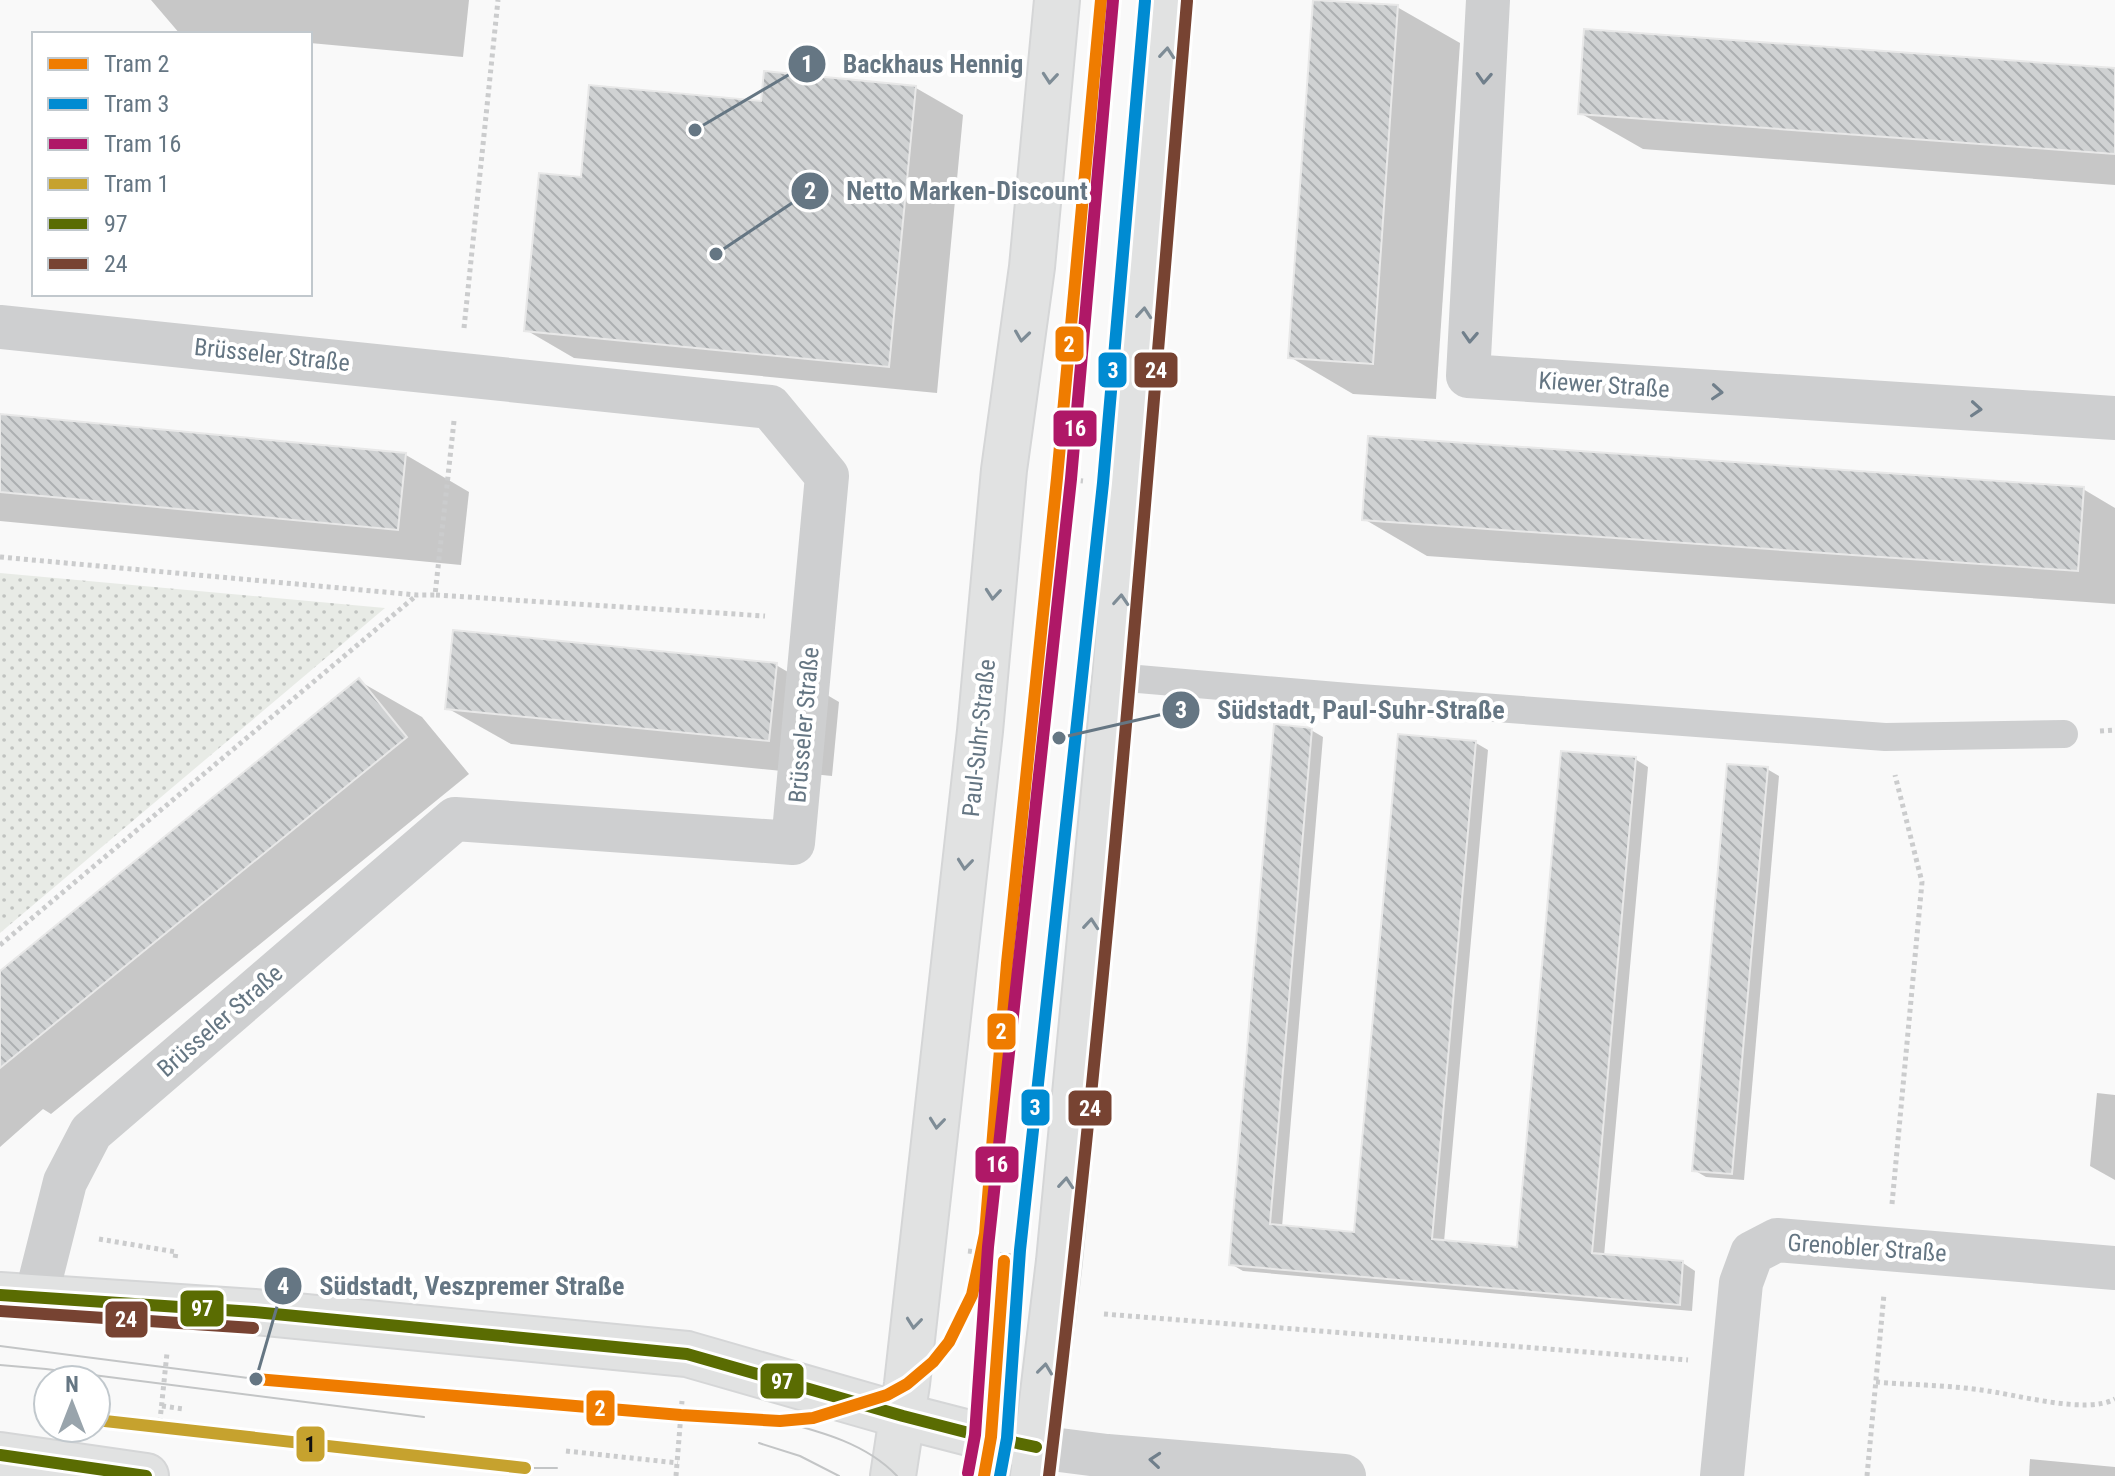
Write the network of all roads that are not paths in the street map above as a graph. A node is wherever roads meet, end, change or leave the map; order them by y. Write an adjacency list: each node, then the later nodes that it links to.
1 (1057, 0): 10 (street, Paul-Suhr-Straße, one-way to 10)
2 (1171, 0): 6 (street, one-way to 2)
3 (1488, 0): 5 (street, Kiewer Straße, one-way to 5)
4 (0, 327): 9 (street, Brüsseler Straße)
5 (2115, 418)
6 (1115, 677): 7 (lane); 12 (street, one-way to 6)
7 (2064, 734)
8 (2115, 1268): 16 (street, Grenobler Straße)
9 (18, 1296): 10 (street)
10 (903, 1416): 12 (street); 14 (street, Paul-Suhr-Straße)
11 (0, 1455): 13 (street)
12 (1034, 1461): 15 (street, one-way to 12)
13 (146, 1476)
14 (893, 1476)
15 (1344, 1476)
16 (1722, 1476)

